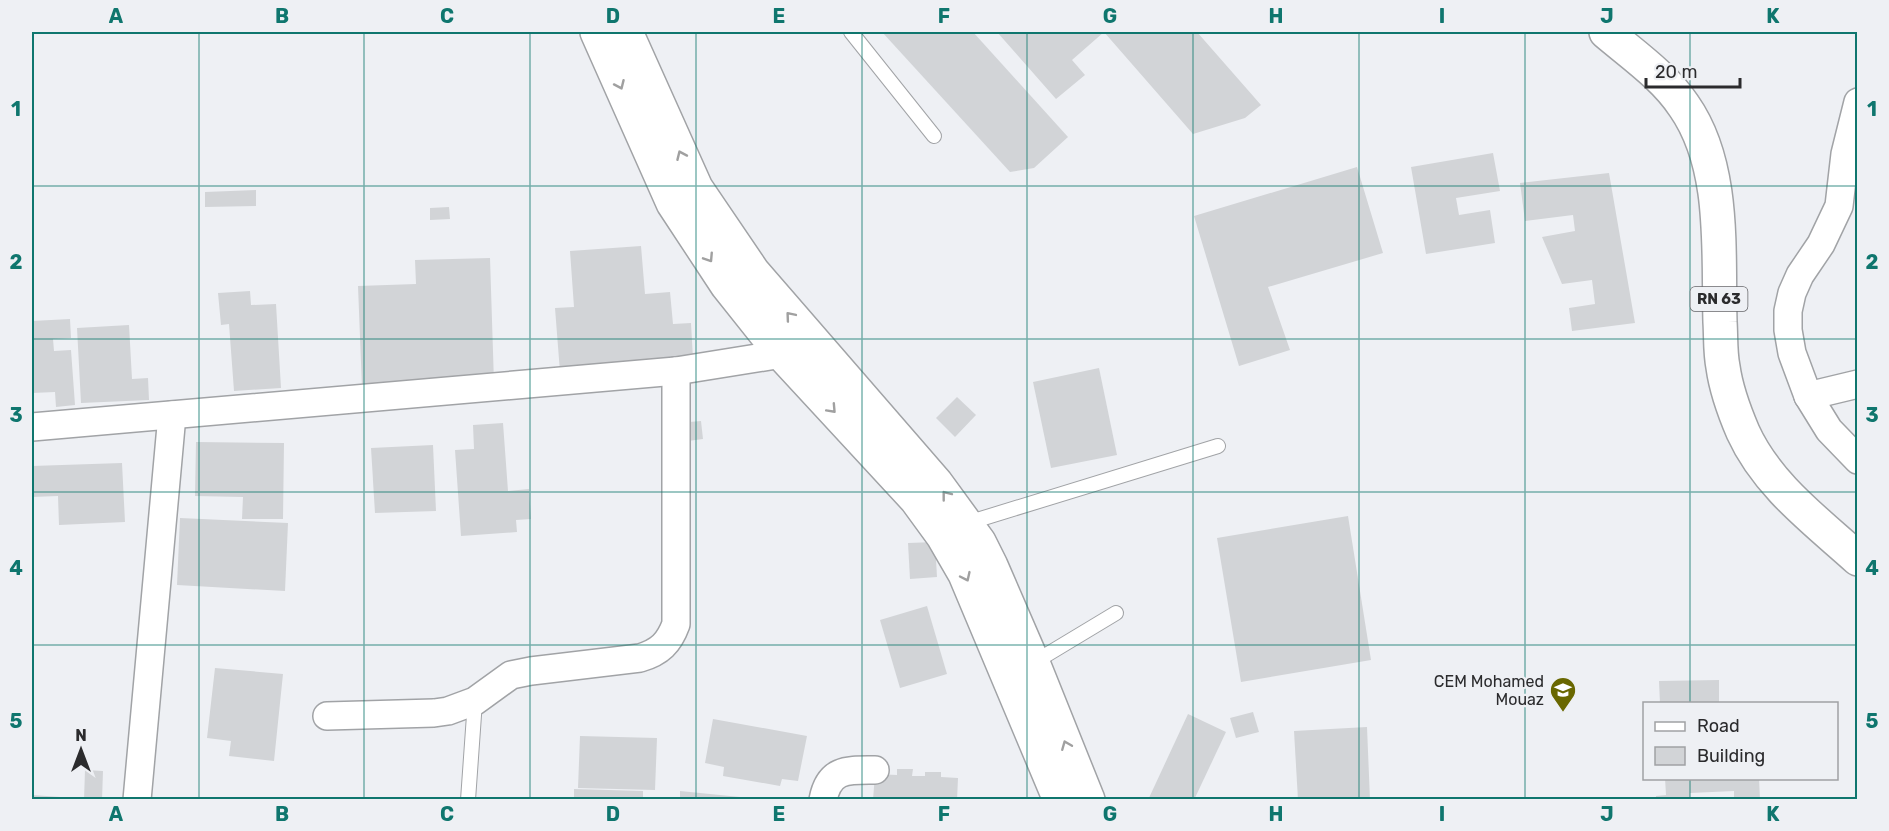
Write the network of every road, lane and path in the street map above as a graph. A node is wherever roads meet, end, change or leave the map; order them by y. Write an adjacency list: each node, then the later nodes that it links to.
1 (597, 32): 9 (street, one-way to 9)
2 (626, 32): 8 (street, one-way to 2)
3 (851, 32): 6 (lane)
4 (1606, 32): 18 (street, RN 63)
5 (1857, 102): 7 (street)
6 (934, 136)
7 (1850, 190): 12 (street)
8 (815, 344): 9 (street); 17 (street, one-way to 8)
9 (782, 354): 10 (street); 17 (street, one-way to 17)
10 (676, 371): 13 (street); 21 (street)
11 (1857, 384): 12 (street)
12 (1808, 396): 16 (street)
13 (172, 415): 14 (street); 24 (street)
14 (32, 427)
15 (1218, 446): 17 (lane)
16 (1857, 460)
17 (955, 529): 20 (street); 27 (street, one-way to 27)
18 (1857, 559)
19 (1116, 613): 20 (lane)
20 (1033, 663): 28 (street, one-way to 20)
21 (475, 701): 22 (street); 25 (lane)
22 (327, 716)
23 (875, 770): 26 (street)
24 (137, 800)
25 (468, 800)
26 (823, 800)
27 (1060, 800)
28 (1088, 800)

